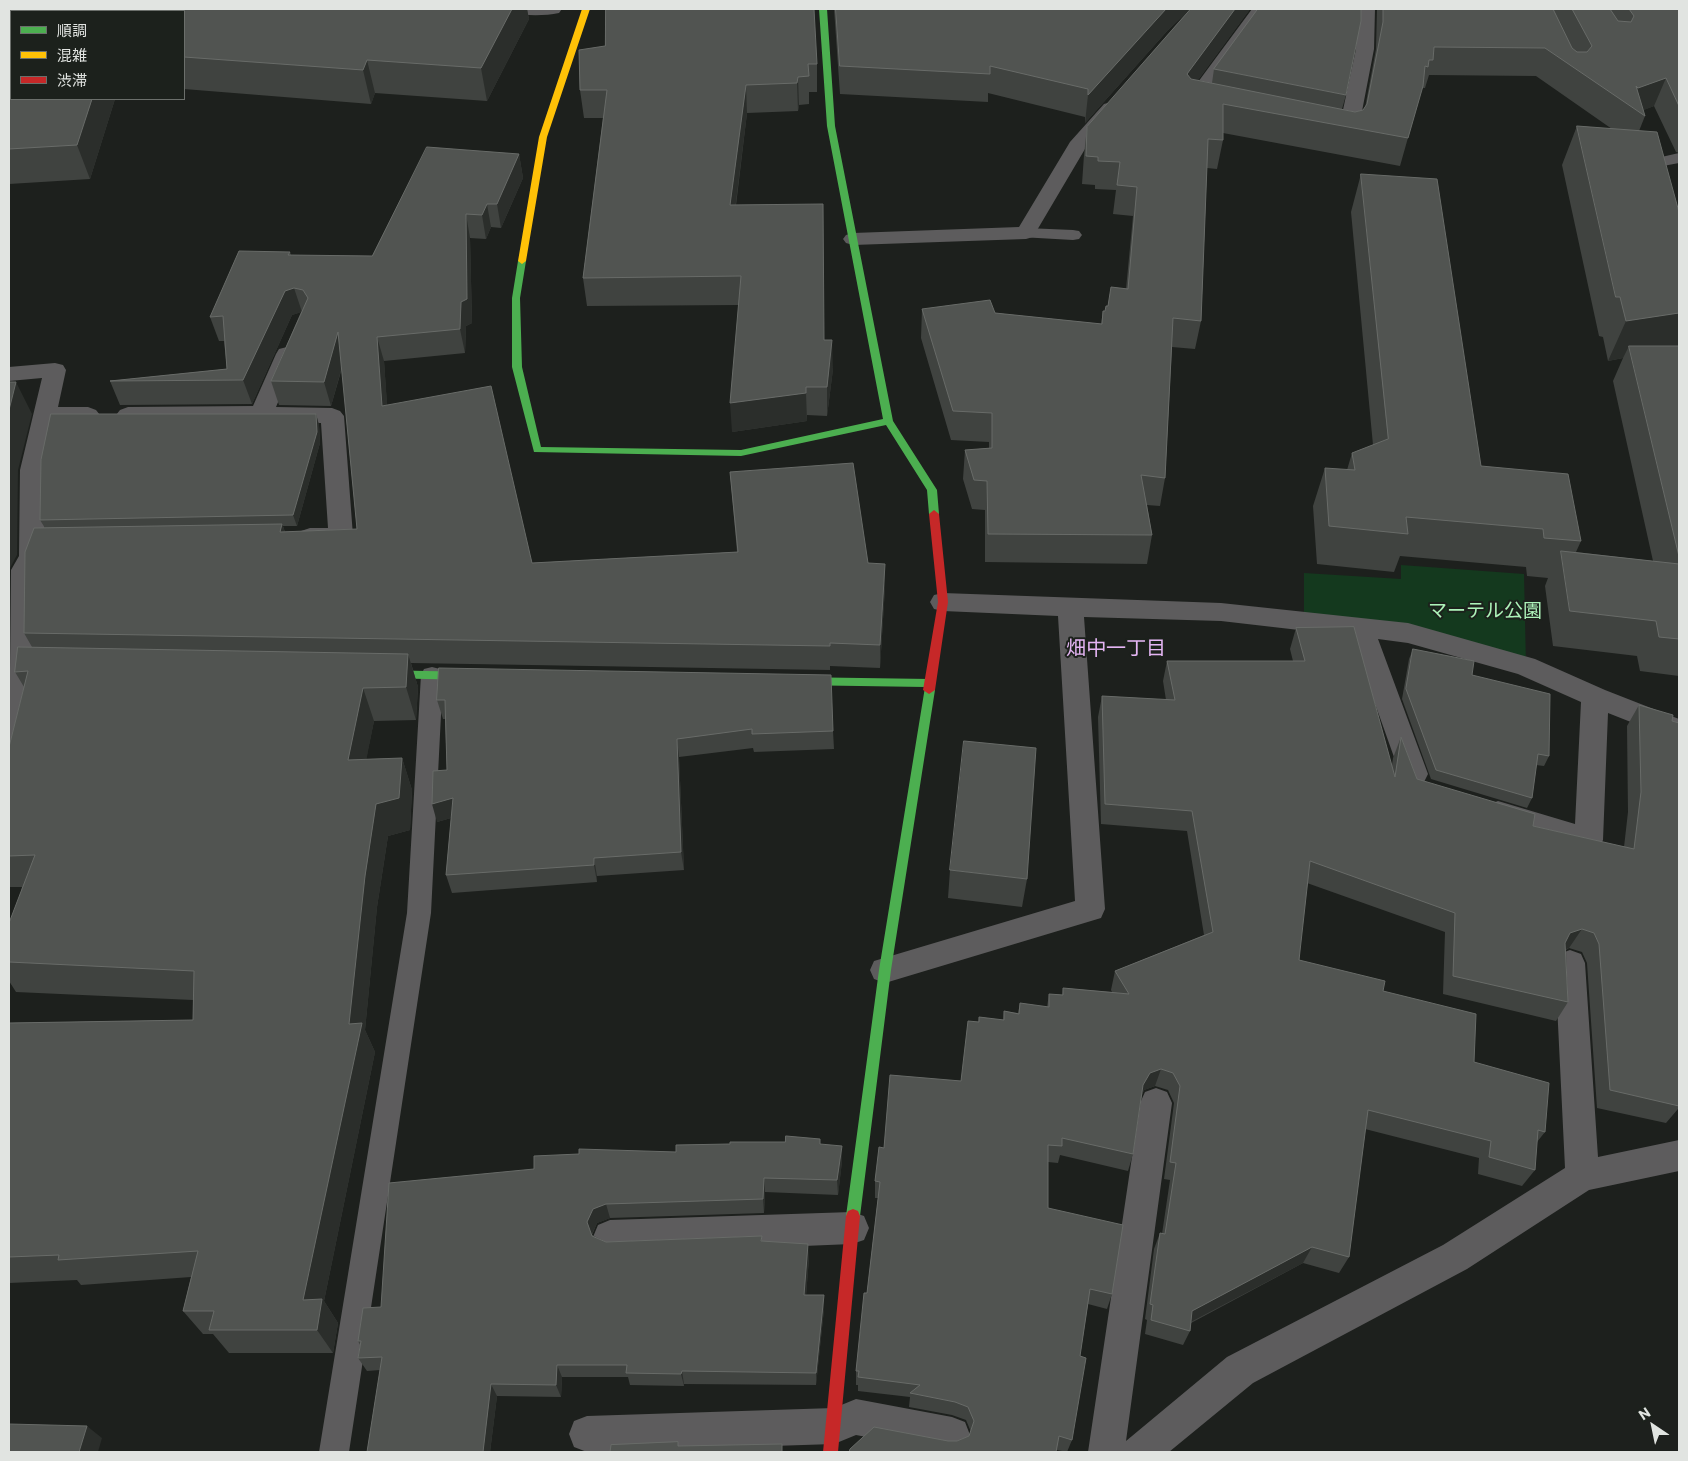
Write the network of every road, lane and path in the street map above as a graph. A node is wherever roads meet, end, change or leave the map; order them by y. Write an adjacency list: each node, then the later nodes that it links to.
1 (518, 9): 2 (street)
2 (554, 9)
3 (586, 9): 17 (street)
4 (823, 9): 12 (street)
5 (1262, 9): 8 (street)
6 (1366, 9): 9 (street)
7 (1126, 92): 10 (street)
8 (1223, 107)
9 (1319, 126)
10 (1026, 233): 11 (lane); 12 (street)
11 (1073, 235)
12 (853, 239): 17 (street)
13 (294, 338): 15 (street)
14 (9, 374): 16 (street)
15 (261, 414): 16 (street); 18 (street)
16 (44, 415): 29 (street)
17 (888, 421): 19 (street)
18 (291, 537)
19 (943, 602): 20 (street); 26 (street)
20 (1070, 608): 21 (street); 33 (street)
21 (1361, 628): 27 (street); 30 (street)
22 (362, 674): 23 (street)
23 (432, 675): 24 (street); 42 (lane)
24 (492, 676)
25 (780, 680): 26 (street)
26 (930, 683): 33 (street)
27 (1596, 697): 28 (street); 31 (street)
28 (1679, 730)
29 (9, 756)
30 (1429, 792)
31 (1476, 806)
32 (1570, 963): 36 (street)
33 (884, 970): 37 (street)
34 (1156, 1103): 43 (street)
35 (1679, 1156): 36 (street)
36 (1582, 1176): 44 (street)
37 (852, 1228): 38 (street); 41 (street)
38 (610, 1237)
39 (587, 1434): 41 (street)
40 (952, 1435): 41 (street)
41 (832, 1439)
42 (334, 1452)
43 (1106, 1452)
44 (1140, 1452)

